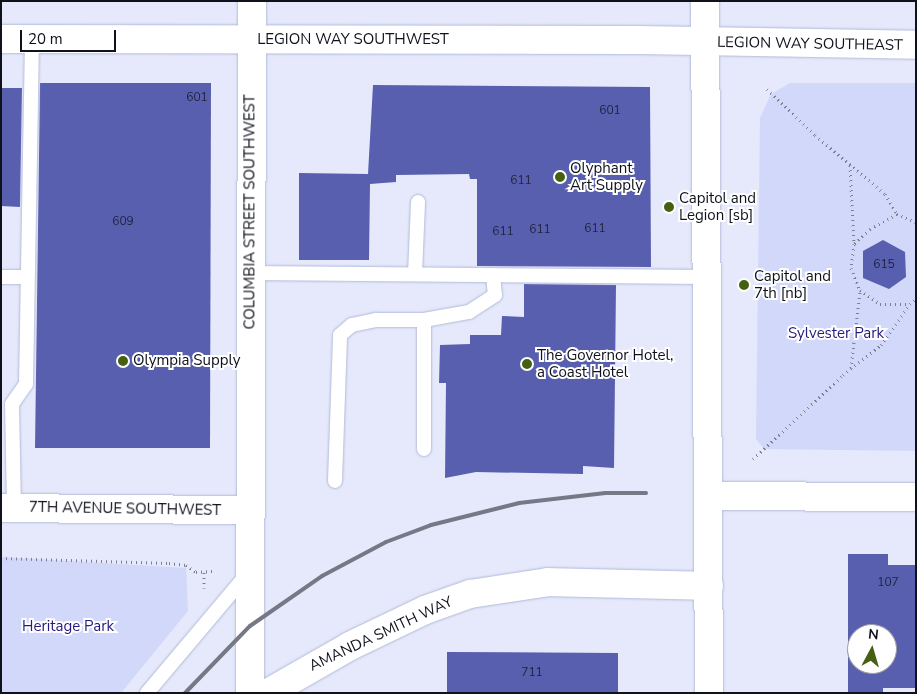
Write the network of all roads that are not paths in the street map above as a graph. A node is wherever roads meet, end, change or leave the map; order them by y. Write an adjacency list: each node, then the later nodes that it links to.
1 (252, 1): 5 (street, COLUMBIA STREET SOUTHWEST)
2 (705, 1): 6 (street)
3 (1, 39): 4 (street, LEGION WAY SOUTHWEST)
4 (32, 39): 5 (street, LEGION WAY SOUTHWEST); 13 (lane)
5 (251, 41): 6 (street, LEGION WAY SOUTHWEST); 9 (street, COLUMBIA STREET SOUTHWEST)
6 (705, 43): 7 (street, LEGION WAY SOUTHEAST); 14 (street)
7 (916, 46)
8 (418, 202): 10 (lane)
9 (250, 273): 10 (lane); 21 (street, COLUMBIA STREET SOUTHWEST)
10 (415, 274): 11 (lane)
11 (493, 275): 14 (lane); 15 (lane)
12 (1, 277): 13 (lane)
13 (27, 277): 20 (lane)
14 (706, 277): 18 (street)
15 (424, 320): 16 (lane); 17 (lane)
16 (424, 449)
17 (335, 481)
18 (709, 496): 19 (street); 23 (street)
19 (916, 497)
20 (8, 508): 21 (street, 7TH AVENUE SOUTHWEST)
21 (249, 510): 22 (street, COLUMBIA STREET SOUTHWEST)
22 (250, 570): 24 (lane); 25 (street, COLUMBIA STREET SOUTHWEST)
23 (709, 586): 26 (street, AMANDA SMITH WAY); 27 (street)
24 (146, 693)
25 (250, 693)
26 (268, 693)
27 (709, 693)

